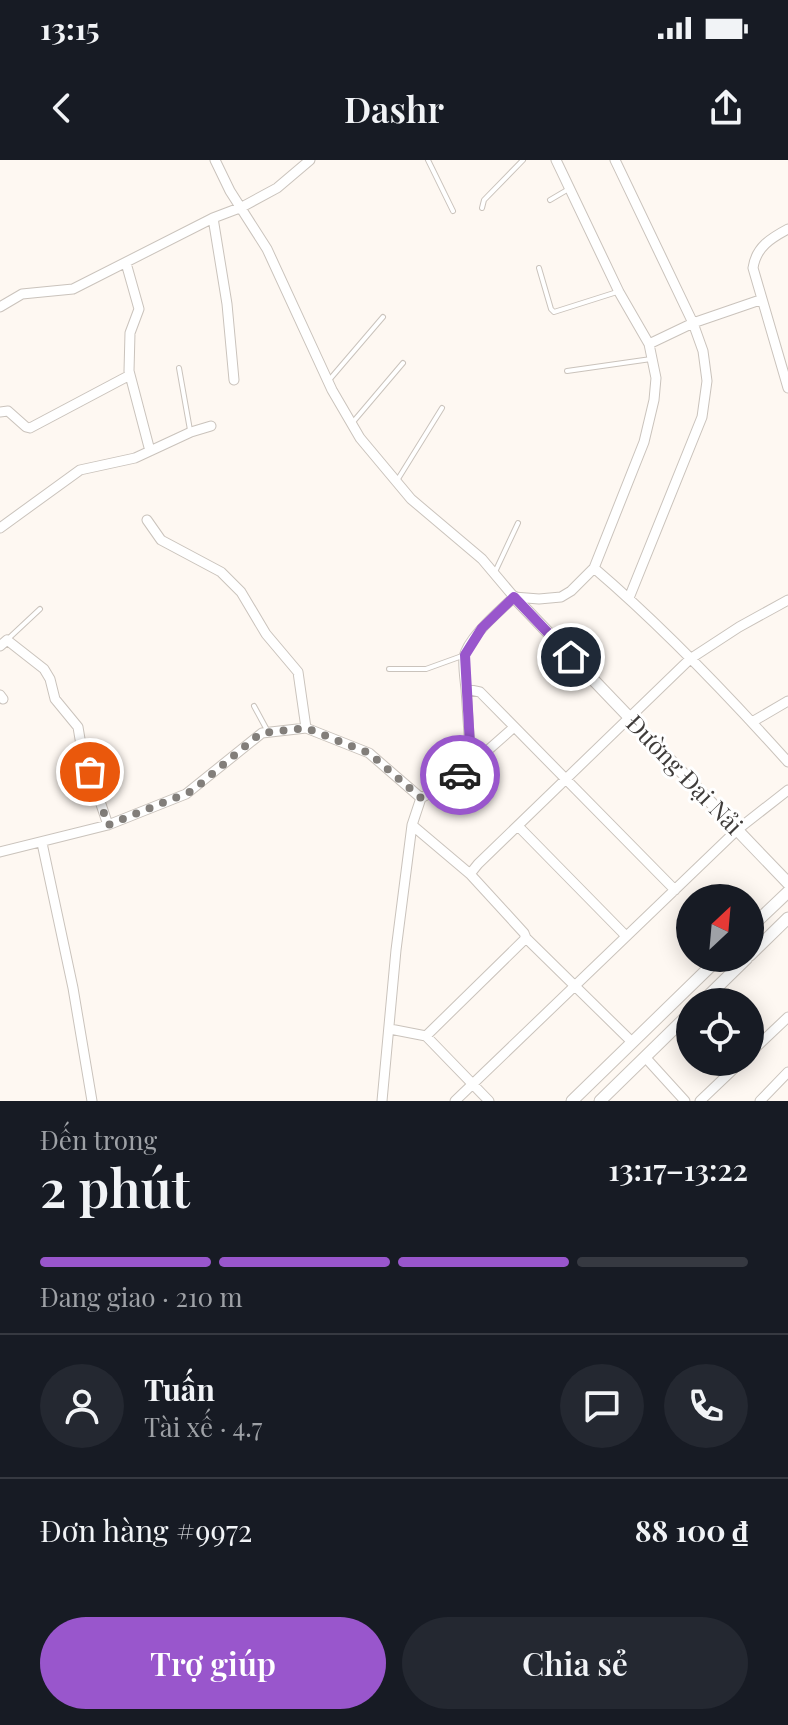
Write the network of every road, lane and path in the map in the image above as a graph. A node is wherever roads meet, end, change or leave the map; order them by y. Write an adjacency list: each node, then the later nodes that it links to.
1 (215, 160): 9 (street)
2 (428, 160): 11 (lane)
3 (523, 160): 10 (lane)
4 (556, 160): 7 (street)
5 (615, 160): 20 (street)
6 (306, 161): 9 (street)
7 (569, 188): 8 (lane); 16 (street)
8 (550, 200)
9 (242, 207): 12 (street); 28 (street)
10 (482, 208)
11 (453, 211)
12 (213, 218): 14 (street); 27 (street)
13 (788, 229): 17 (street)
14 (126, 263): 18 (street); 26 (street)
15 (539, 268): 16 (lane)
16 (619, 292): 21 (street)
17 (760, 300): 20 (street); 29 (street)
18 (0, 307)
19 (383, 317): 28 (lane)
20 (693, 323): 21 (street); 43 (street)
21 (649, 344): 22 (street)
22 (653, 359): 25 (lane); 40 (street)
23 (403, 363): 32 (lane)
24 (179, 368): 34 (lane)
25 (567, 371)
26 (130, 375): 31 (street); 35 (street)
27 (234, 380)
28 (328, 380): 32 (street)
29 (788, 388)
30 (442, 408): 36 (lane)
31 (0, 412)
32 (352, 423): 36 (street)
33 (211, 426): 34 (street)
34 (191, 432): 35 (street)
35 (150, 451): 39 (street)
36 (397, 481): 41 (street)
37 (147, 520): 55 (street)
38 (518, 523): 41 (lane)
39 (0, 528)
40 (594, 568): 42 (street); 43 (street)
41 (494, 574): 42 (street)
42 (514, 597): 47 (street); 53 (street, Đường Đại Nải)
43 (629, 598): 48 (street)
44 (788, 600): 48 (street)
45 (40, 609): 46 (lane)
46 (4, 643): 63 (street)
47 (465, 655): 49 (lane); 50 (street)
48 (690, 659): 53 (street); 54 (street)
49 (389, 669)
50 (466, 689): 56 (street); 59 (street)
51 (788, 701): 54 (street)
52 (254, 706): 57 (lane)
53 (629, 718): 60 (street); 66 (street, Đường Đại Nải)
54 (752, 722): 58 (street)
55 (306, 728): 57 (street); 62 (street)
56 (513, 728): 59 (street); 60 (street)
57 (269, 732): 63 (street)
58 (788, 762)
59 (471, 764): 62 (street)
60 (568, 779): 65 (street); 71 (street)
61 (788, 790): 66 (street)
62 (421, 798): 64 (street)
63 (108, 825): 67 (street)
64 (412, 825): 69 (street); 84 (street)
65 (518, 826): 69 (street); 75 (street)
66 (737, 830): 70 (street, Đường Đại Nải); 71 (street)
67 (42, 843): 68 (street); 92 (street)
68 (0, 852)
69 (470, 874): 76 (street)
70 (788, 883)
71 (675, 890): 75 (street)
72 (788, 892): 73 (street)
73 (764, 915)
74 (788, 918): 77 (street)
75 (626, 936): 80 (street)
76 (526, 938): 80 (street); 85 (street)
77 (764, 942)
78 (704, 972): 87 (street)
79 (733, 972): 81 (street)
80 (575, 985): 87 (street); 91 (street)
81 (717, 988)
82 (788, 1017): 86 (street)
83 (676, 1027): 88 (street)
84 (390, 1029): 85 (street); 93 (street)
85 (426, 1036): 91 (street)
86 (764, 1040)
87 (632, 1042): 96 (street)
88 (645, 1057): 97 (street); 98 (street)
89 (788, 1072): 100 (street)
90 (726, 1076): 99 (street)
91 (473, 1085): 94 (street); 95 (street)
92 (92, 1101)
93 (382, 1101)
94 (455, 1101)
95 (489, 1101)
96 (572, 1101)
97 (600, 1101)
98 (685, 1101)
99 (700, 1101)
100 (760, 1101)

